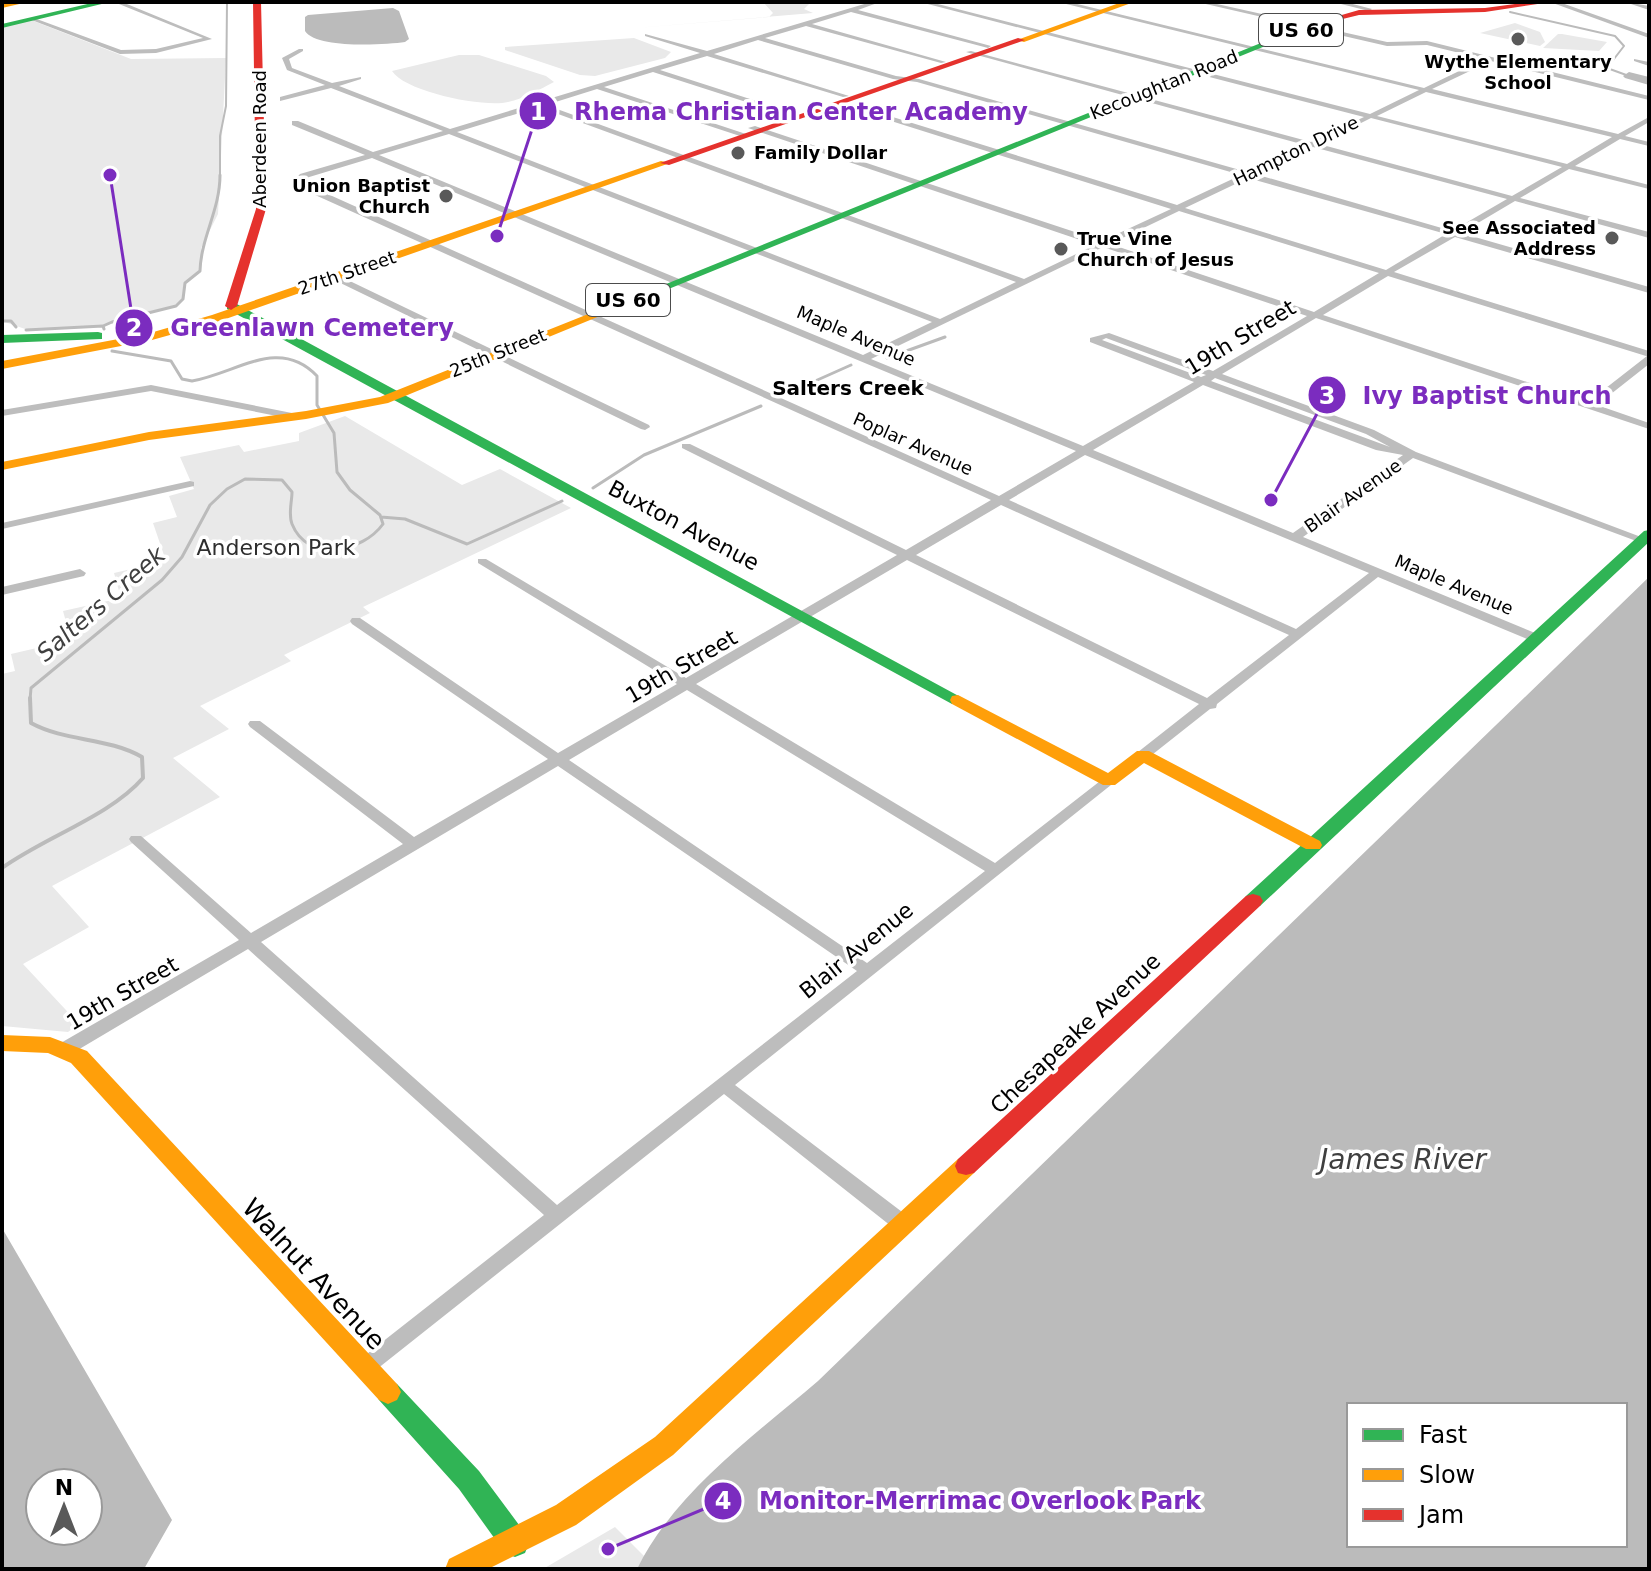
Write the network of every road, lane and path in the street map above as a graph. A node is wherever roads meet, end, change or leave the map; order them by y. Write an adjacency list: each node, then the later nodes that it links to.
1 (106, 2): 19 (main road)
2 (117, 2): 19 (street)
3 (257, 2): 32 (main road, Aberdeen Road)
4 (266, 2): 32 (main road, Aberdeen Road)
5 (877, 2): 20 (street)
6 (923, 2): 24 (street)
7 (1061, 2): 17 (street)
8 (1130, 2): 17 (main road)
9 (1200, 2): 23 (street)
10 (1336, 2): 15 (street)
11 (1547, 2): 16 (main road, Kecoughtan Road / US 60)
12 (1553, 2): 26 (street)
13 (1630, 2): 18 (street)
14 (2, 6): 19 (main road)
15 (1365, 6): 16 (main road, Kecoughtan Road / US 60); 23 (main road, Kecoughtan Road / US 60)
16 (1434, 6)
17 (1103, 8): 24 (main road); 28 (street)
18 (1649, 8)
19 (28, 10): 22 (main road)
20 (852, 10): 21 (street); 30 (street)
21 (806, 24): 27 (street); 35 (street)
22 (2, 26)
23 (1308, 27): 28 (main road, Kecoughtan Road / US 60); 34 (street)
24 (1039, 31): 30 (main road); 38 (street)
25 (647, 35): 31 (street)
26 (1649, 36)
27 (759, 39): 31 (street); 40 (street)
28 (1254, 48): 38 (main road, Kecoughtan Road / US 60); 43 (street)
29 (301, 50): 41 (street)
30 (979, 51): 35 (main road); 40 (main road); 44 (street)
31 (709, 54): 37 (street); 47 (street)
32 (259, 56): 79 (main road, Aberdeen Road)
33 (1649, 57): 36 (street)
34 (1490, 59): 43 (street, Hampton Drive); 45 (street)
35 (943, 62): 40 (main road)
36 (1649, 64)
37 (654, 70): 42 (street); 49 (street)
38 (1197, 72): 44 (main road, Kecoughtan Road / US 60); 50 (street)
39 (359, 78): 41 (street)
40 (903, 78): 47 (main road); 53 (street)
41 (332, 86): 46 (street); 54 (street)
42 (597, 87): 48 (street); 55 (street)
43 (1424, 89): 50 (street, Hampton Drive); 56 (street)
44 (1134, 97): 53 (main road, Kecoughtan Road / US 60); 57 (street)
45 (1649, 98)
46 (283, 99)
47 (842, 99): 49 (main road); 55 (main road); 59 (street)
48 (539, 105): 54 (street); 61 (street)
49 (793, 114): 55 (main road)
50 (1369, 116): 57 (street, Hampton Drive); 63 (street)
51 (1649, 119): 56 (street, 19th Street)
52 (295, 123): 60 (street, Maple Avenue)
53 (1068, 123): 59 (main road, Kecoughtan Road / US 60); 64 (street)
54 (452, 132): 60 (street); 66 (street)
55 (747, 132): 61 (main road, 27th Street); 65 (street)
56 (1619, 137): 58 (street); 63 (street, 19th Street)
57 (1311, 144): 64 (street, Hampton Drive); 68 (street)
58 (1649, 144)
59 (996, 152): 62 (main road, Kecoughtan Road / US 60); 69 (street)
60 (373, 155): 70 (street, Maple Avenue); 74 (street, Poplar Avenue)
61 (678, 156): 66 (main road, 27th Street); 71 (street)
62 (972, 162): 65 (main road, 25th Street / US 60)
63 (1567, 167): 67 (street); 68 (street, 19th Street)
64 (1247, 175): 69 (street, Hampton Drive); 72 (street)
65 (919, 183): 71 (main road, 25th Street / US 60); 75 (street)
66 (592, 186): 70 (main road, 27th Street); 76 (street)
67 (1649, 187)
68 (1513, 199): 72 (street, 19th Street); 73 (street)
69 (1177, 209): 75 (street, Hampton Drive); 77 (street)
70 (513, 214): 74 (main road, 27th Street); 80 (street, Maple Avenue)
71 (838, 216): 76 (main road, 25th Street / US 60); 81 (street)
72 (1454, 234): 77 (street, 19th Street); 83 (street)
73 (1649, 235)
74 (427, 243): 78 (main road, 27th Street); 86 (street, Poplar Avenue)
75 (1102, 244): 81 (street, Hampton Drive); 85 (street)
76 (756, 249): 80 (main road, 25th Street / US 60); 87 (street)
77 (1389, 273): 85 (street, 19th Street); 90 (street)
78 (333, 276): 82 (main road, 27th Street); 84 (main road, 27th Street); 89 (street)
79 (241, 278): 82 (main road); 84 (main road, Aberdeen Road)
80 (676, 280): 86 (main road, 25th Street / US 60); 91 (street, Maple Avenue)
81 (1024, 282): 87 (street, Hampton Drive)
82 (286, 287): 84 (main road, 27th Street)
83 (1649, 290)
84 (234, 308): 88 (main road); 92 (main road, 27th Street); 95 (main road, Buxton Avenue)
85 (1316, 315): 93 (street, 19th Street); 96 (street)
86 (589, 316): 89 (main road, 25th Street / US 60); 108 (street, Poplar Avenue)
87 (940, 322): 91 (street, Hampton Drive)
88 (2, 339)
89 (496, 354): 95 (main road, 25th Street / US 60); 102 (street)
90 (1649, 356): 96 (street)
91 (863, 359): 104 (street, Maple Avenue)
92 (2, 365)
93 (1217, 375): 94 (street, 19th Street); 94 (street); 97 (street)
94 (1203, 383): 100 (street); 104 (street, 19th Street)
95 (394, 395): 99 (main road, 25th Street / US 60); 117 (main road, Buxton Avenue)
96 (1589, 407): 101 (street)
97 (1304, 408): 100 (street); 105 (street)
98 (2, 413): 99 (street)
99 (302, 416): 106 (main road, 25th Street / US 60)
100 (1294, 416): 105 (street)
101 (1649, 426)
102 (645, 427)
103 (686, 446): 112 (street)
104 (1086, 452): 108 (street, 19th Street); 111 (street, Maple Avenue)
105 (1412, 454): 110 (street); 111 (street, Blair Avenue)
106 (2, 466)
107 (190, 484): 109 (street)
108 (1001, 501): 112 (street, 19th Street); 119 (street, Poplar Avenue)
109 (2, 526)
110 (1646, 537): 120 (main road, Chesapeake Avenue)
111 (1294, 538): 114 (street, Maple Avenue)
112 (907, 557): 117 (street, 19th Street); 122 (street)
113 (482, 561): 121 (street)
114 (1377, 572): 119 (street, Blair Avenue); 120 (street, Maple Avenue)
115 (80, 573): 116 (street)
116 (2, 591)
117 (804, 616): 121 (street, 19th Street); 126 (main road, Buxton Avenue)
118 (356, 621): 125 (street)
119 (1299, 635): 122 (street, Blair Avenue)
120 (1536, 638): 129 (main road, Chesapeake Avenue)
121 (689, 684): 125 (street, 19th Street); 130 (street)
122 (1211, 705): 124 (street, Blair Avenue)
123 (255, 724): 128 (street)
124 (1143, 755): 126 (main road, Blair Avenue); 129 (main road)
125 (559, 760): 128 (street, 19th Street); 132 (street)
126 (1109, 781): 130 (street, Blair Avenue)
127 (136, 839): 131 (street)
128 (414, 845): 131 (street, 19th Street)
129 (1313, 845): 137 (main road, Chesapeake Avenue)
130 (994, 869): 132 (street, Blair Avenue)
131 (250, 941): 134 (street, 19th Street); 136 (street)
132 (868, 971): 135 (street, Blair Avenue)
133 (2, 1043): 134 (main road)
134 (65, 1049): 138 (main road, Walnut Avenue)
135 (725, 1086): 136 (street, Blair Avenue); 137 (street)
136 (558, 1217): 138 (street, Blair Avenue)
137 (903, 1224): 139 (main road, Chesapeake Avenue)
138 (365, 1367): 139 (main road, Walnut Avenue)
139 (515, 1543): 140 (main road, Chesapeake Avenue)
140 (459, 1569)

